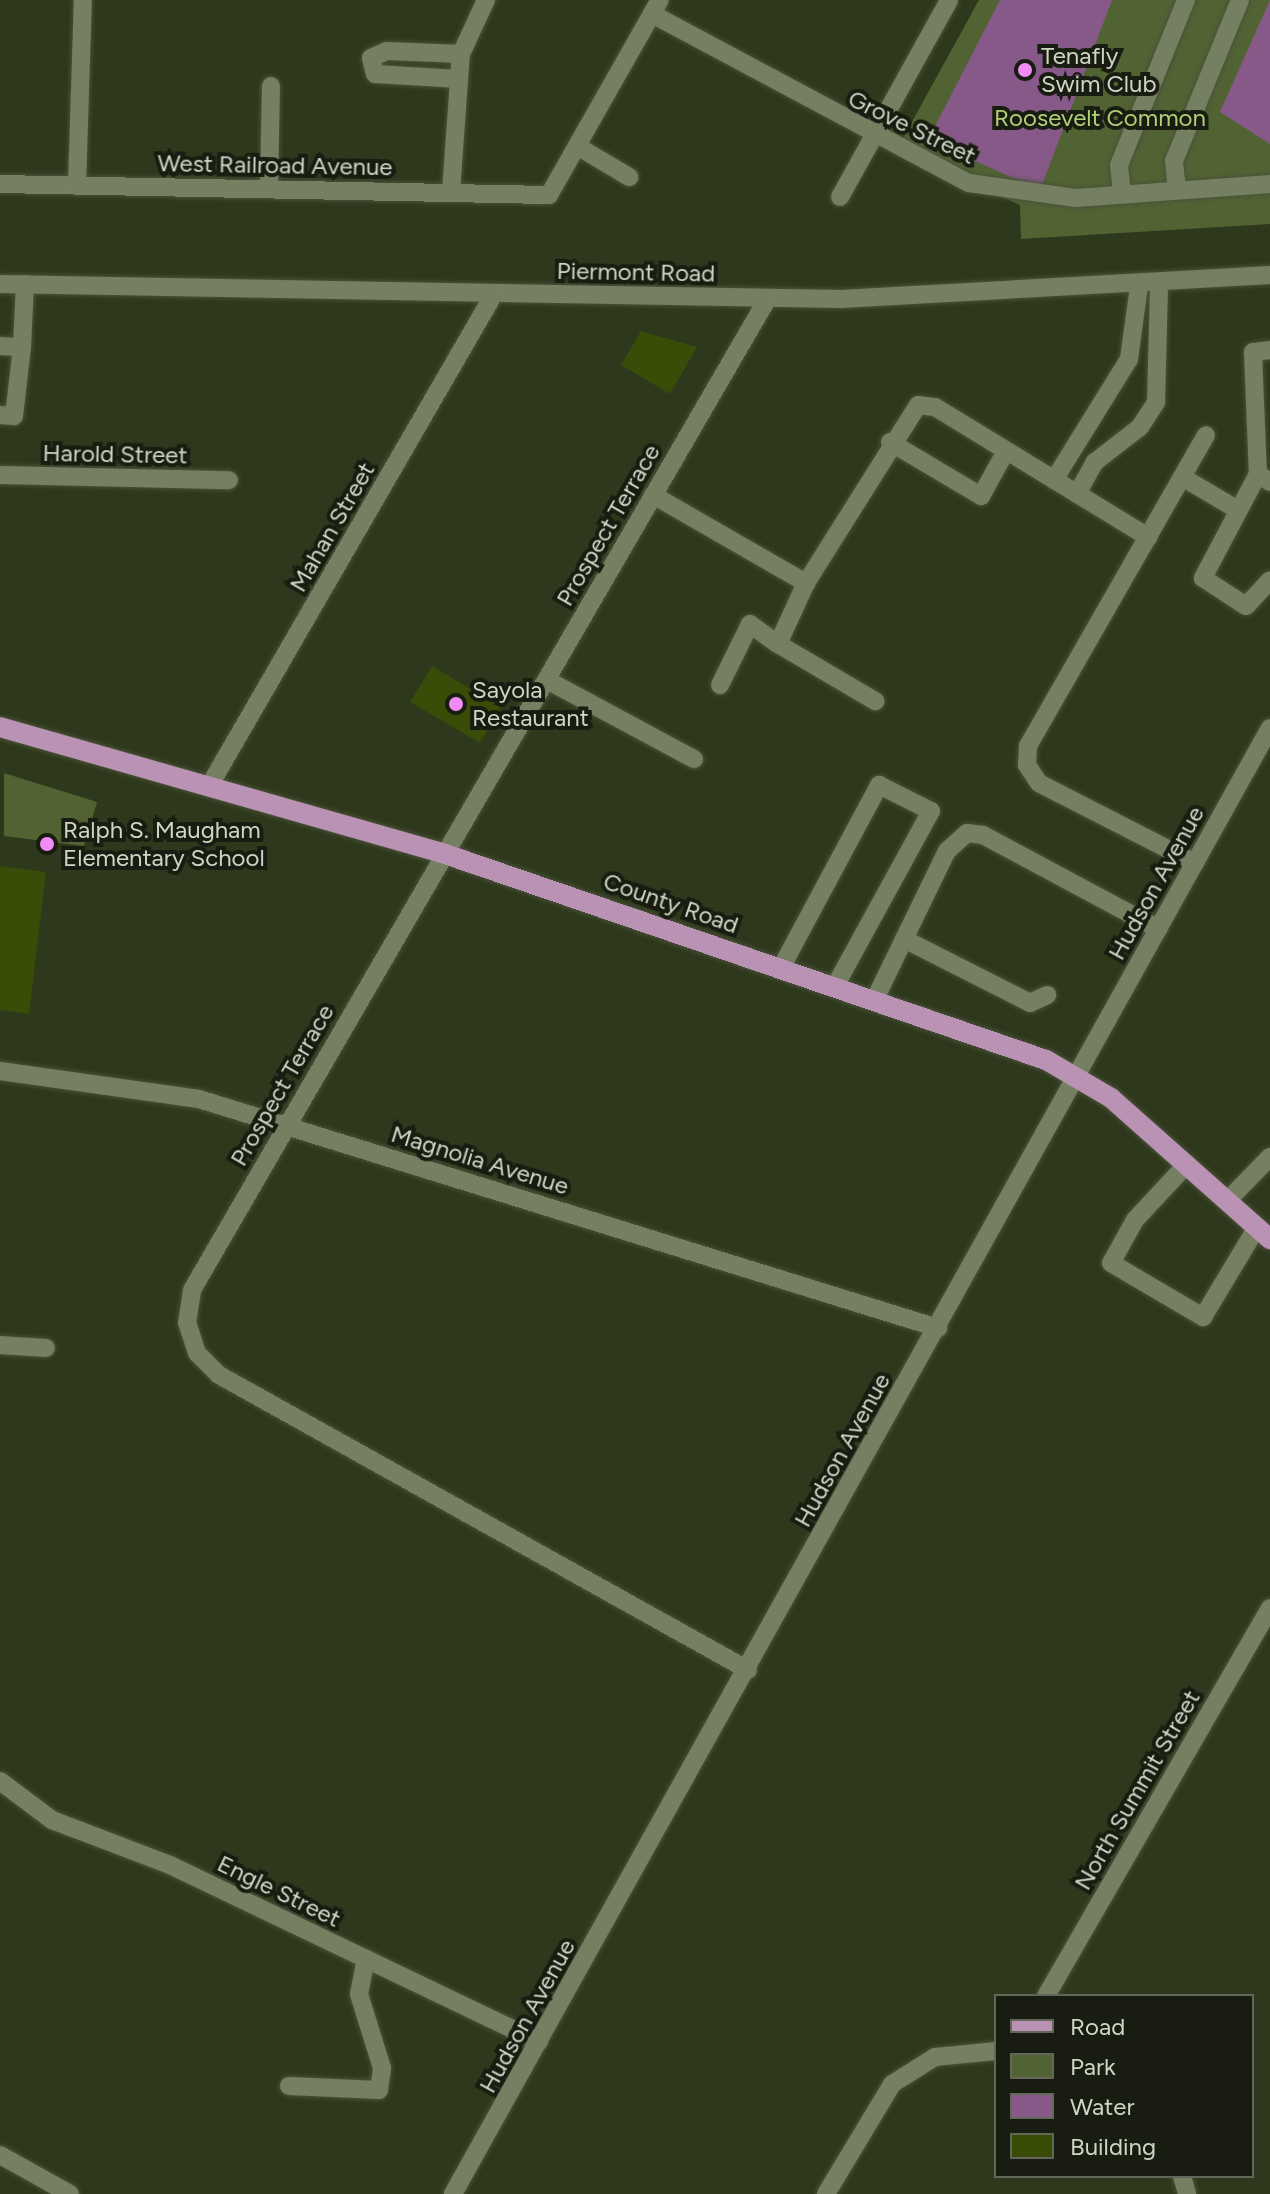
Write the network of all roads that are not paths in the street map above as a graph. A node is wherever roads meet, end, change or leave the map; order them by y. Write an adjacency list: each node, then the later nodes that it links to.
1 (83, 0): 15 (street)
2 (486, 0): 7 (street)
3 (949, 0): 10 (street)
4 (1186, 0): 19 (street)
5 (1240, 0): 17 (street)
6 (656, 7): 10 (street, Grove Street); 11 (street)
7 (461, 54): 8 (street); 8 (street)
8 (459, 79): 18 (street)
9 (271, 86): 16 (street)
10 (871, 135): 19 (street, Grove Street); 20 (street)
11 (577, 146): 12 (street); 18 (street, West Railroad Avenue)
12 (629, 177)
13 (0, 184): 15 (street, West Railroad Avenue)
14 (1270, 184): 17 (street, Grove Street)
15 (77, 186): 16 (street, West Railroad Avenue)
16 (269, 188): 18 (street, West Railroad Avenue)
17 (1177, 190): 19 (street, Grove Street)
18 (451, 192)
19 (1122, 194)
20 (840, 197)
21 (1270, 275): 24 (street, Piermont Road)
22 (0, 284): 23 (street, Piermont Road)
23 (25, 284): 26 (street, Piermont Road); 29 (street)
24 (1159, 284): 25 (street, Piermont Road); 36 (street)
25 (1139, 286): 27 (street, Piermont Road); 32 (street)
26 (494, 294): 27 (street, Piermont Road); 56 (street, Mahan Street)
27 (768, 298): 44 (street, Prospect Terrace)
28 (0, 346): 29 (street)
29 (22, 347): 31 (street)
30 (1270, 350): 35 (street)
31 (0, 415)
32 (1095, 418): 36 (street); 42 (street)
33 (1206, 435): 39 (street)
34 (890, 442): 37 (street); 37 (street); 48 (street)
35 (1266, 442): 40 (street)
36 (1116, 447): 43 (street)
37 (1006, 451): 42 (street)
38 (0, 475): 41 (street, Harold Street)
39 (1182, 477): 45 (street); 46 (street)
40 (1264, 478): 45 (street)
41 (229, 480)
42 (1054, 480): 43 (street)
43 (1077, 494): 46 (street)
44 (653, 495): 48 (street); 50 (street, Prospect Terrace)
45 (1238, 510): 47 (street)
46 (1148, 537): 58 (street)
47 (1270, 580)
48 (806, 583): 49 (street)
49 (778, 644): 51 (street); 52 (street)
50 (547, 680): 55 (street); 57 (street, Prospect Terrace)
51 (720, 685)
52 (875, 701)
53 (0, 727): 56 (main road, County Road)
54 (1267, 740): 58 (street, Hudson Avenue)
55 (694, 759)
56 (211, 783): 57 (main road, County Road)
57 (445, 854): 61 (main road, County Road); 67 (street, Prospect Terrace)
58 (1195, 863): 59 (street, Hudson Avenue)
59 (1158, 929): 60 (street); 66 (street, Hudson Avenue)
60 (904, 939): 63 (street); 64 (street)
61 (781, 968): 62 (main road, County Road); 62 (street)
62 (835, 986): 64 (main road, County Road)
63 (1047, 995)
64 (875, 999): 66 (main road, County Road)
65 (0, 1071): 67 (street, Magnolia Avenue)
66 (1077, 1076): 68 (main road, County Road); 72 (street, Hudson Avenue)
67 (286, 1125): 72 (street, Magnolia Avenue); 76 (street, Prospect Terrace)
68 (1187, 1164): 70 (main road, County Road); 71 (street)
69 (1267, 1168): 70 (street)
70 (1227, 1201): 71 (main road, County Road)
71 (1263, 1233)
72 (938, 1328): 76 (street, Hudson Avenue)
73 (0, 1345): 74 (street)
74 (46, 1348)
75 (1270, 1608): 79 (street, North Summit Street)
76 (748, 1670): 80 (street, Hudson Avenue)
77 (0, 1781): 78 (street, Engle Street)
78 (366, 1959): 80 (street, Engle Street); 82 (street)
79 (1047, 1994)
80 (539, 2042): 85 (street, Hudson Avenue)
81 (994, 2051): 86 (street)
82 (289, 2086)
83 (0, 2155): 84 (street)
84 (70, 2194)
85 (453, 2194)
86 (826, 2194)

